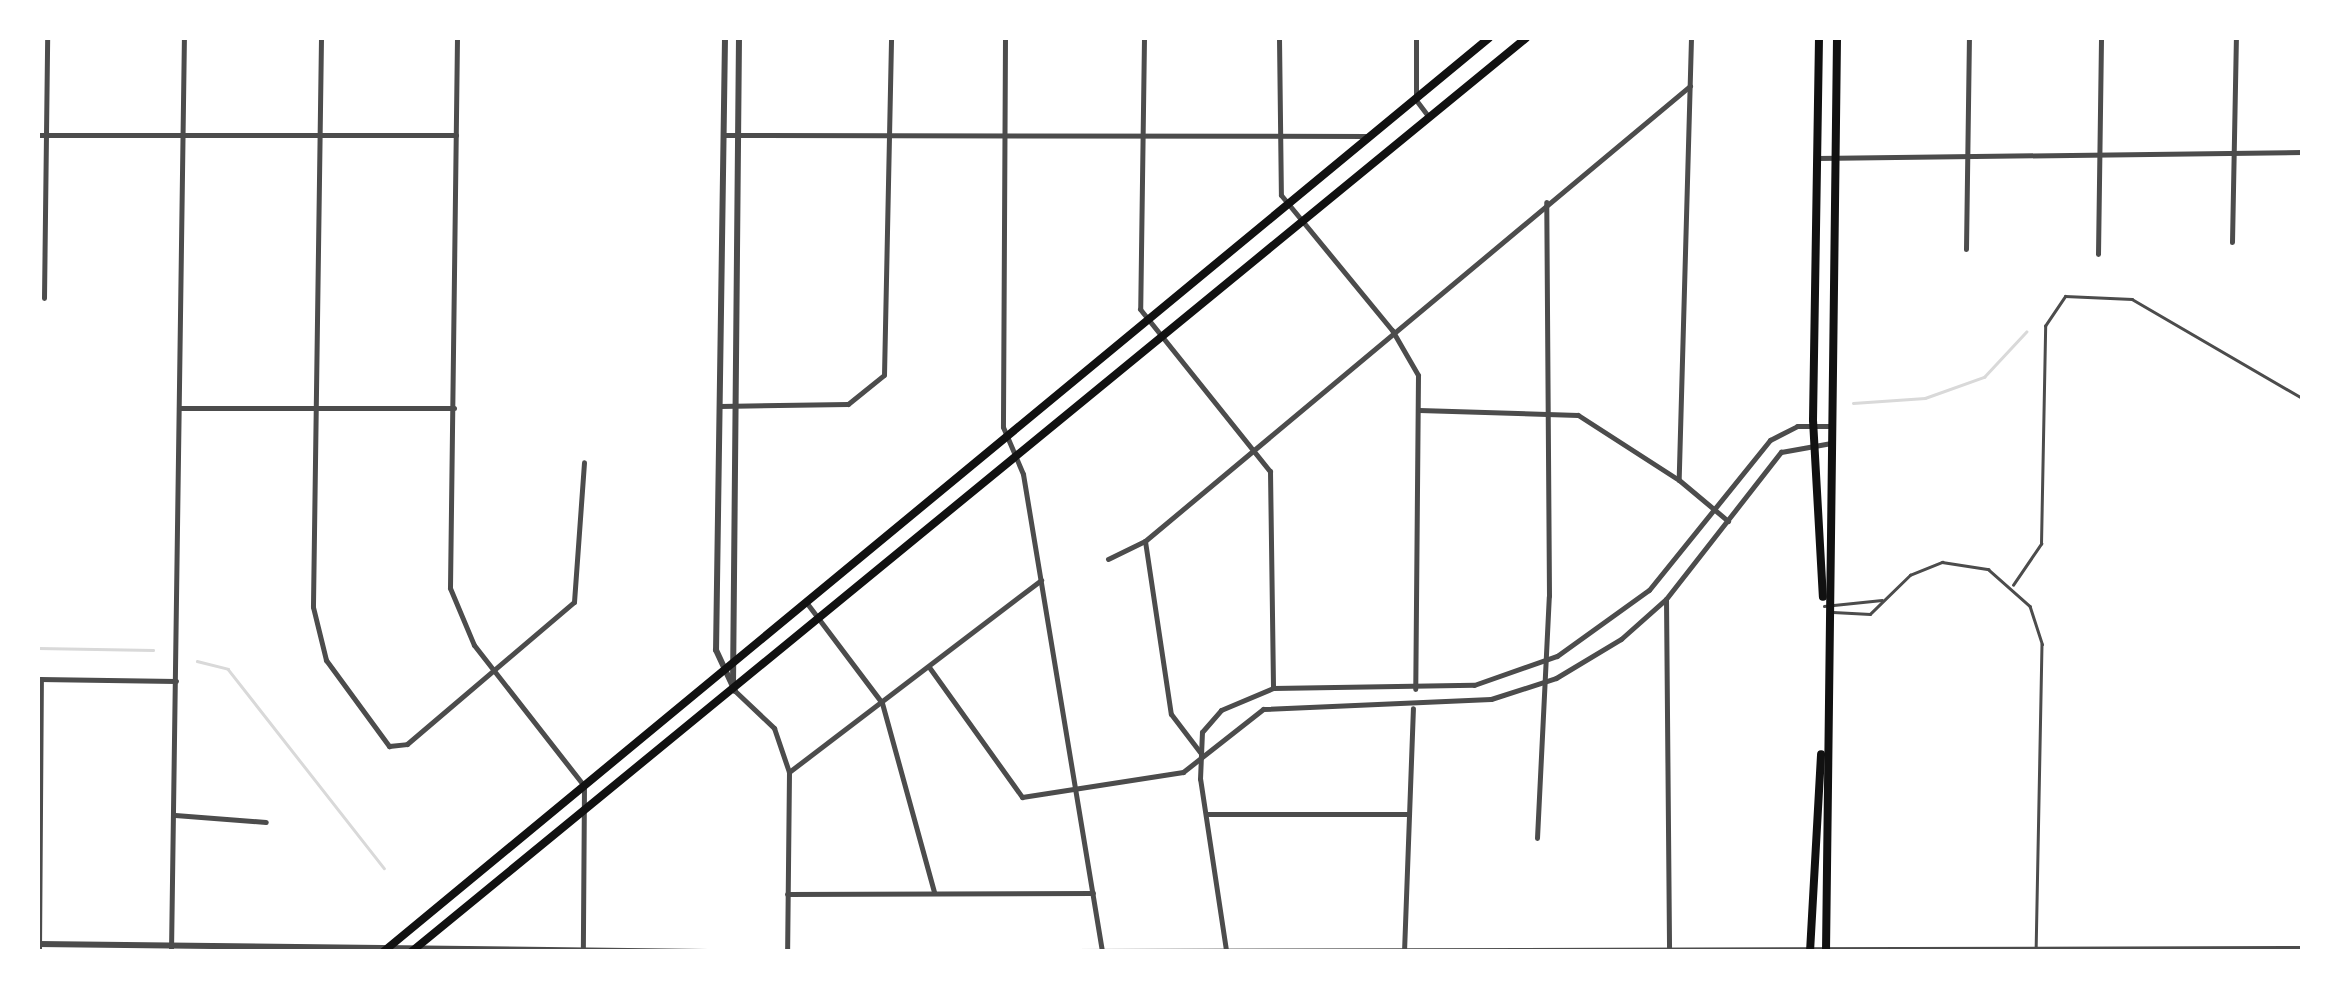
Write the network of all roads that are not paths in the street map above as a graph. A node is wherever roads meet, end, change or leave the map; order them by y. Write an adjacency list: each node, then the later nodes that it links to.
1 (47, 38): 29 (street)
2 (184, 38): 30 (street)
3 (321, 38): 31 (street)
4 (458, 38): 23 (street)
5 (726, 38): 24 (street)
6 (739, 38): 25 (street)
7 (892, 38): 32 (street)
8 (1005, 38): 26 (street)
9 (1144, 38): 27 (street)
10 (1280, 38): 34 (street)
11 (1416, 38): 21 (street)
12 (1489, 38): 21 (main road)
13 (1526, 38): 22 (main road)
14 (1691, 38): 20 (street)
15 (1819, 38): 38 (main road)
16 (1837, 38): 39 (main road)
17 (1969, 38): 40 (street)
18 (2102, 38): 37 (street)
19 (2236, 38): 35 (street)
20 (1690, 86): 41 (street); 67 (street)
21 (1416, 100): 22 (street); 33 (main road)
22 (1429, 117): 43 (main road)
23 (456, 135): 31 (street); 56 (street)
24 (724, 135): 25 (street); 52 (street)
25 (738, 135): 32 (street); 53 (street)
26 (1005, 135): 27 (street); 32 (street); 61 (street)
27 (1143, 135): 34 (street); 48 (street)
28 (38, 136): 29 (street)
29 (46, 136): 30 (street); 47 (street)
30 (183, 136): 31 (street); 54 (street)
31 (320, 136): 55 (street)
32 (890, 136): 53 (street)
33 (1372, 136): 34 (street); 42 (main road)
34 (1278, 137): 42 (street)
35 (2234, 152): 36 (street); 37 (street); 44 (street)
36 (2302, 152)
37 (2100, 155): 40 (street); 46 (street)
38 (1817, 158): 39 (street); 59 (main road)
39 (1836, 158): 40 (street); 60 (main road)
40 (1968, 158): 45 (street)
41 (1546, 202): 49 (street); 57 (street)
42 (1288, 204): 43 (street); 48 (main road)
43 (1300, 217): 49 (street); 50 (main road)
44 (2232, 242)
45 (1966, 248)
46 (2098, 254)
47 (44, 298)
48 (1148, 322): 50 (street); 61 (main road)
49 (1392, 330): 58 (street); 64 (street)
50 (1159, 333): 64 (street); 65 (main road)
51 (2302, 398): 73 (lane)
52 (720, 406): 53 (street); 82 (street)
53 (733, 406): 82 (street)
54 (179, 408): 55 (street); 84 (street)
55 (317, 408): 56 (street); 81 (street)
56 (454, 408): 81 (street)
57 (1549, 409): 58 (street); 67 (street); 79 (street)
58 (1419, 410): 87 (street)
59 (1814, 425): 60 (street); 62 (main road); 68 (street)
60 (1831, 426): 63 (main road)
61 (1006, 438): 65 (street); 76 (main road)
62 (1814, 442): 63 (street); 69 (street); 77 (main road)
63 (1831, 442): 77 (main road)
64 (1254, 447): 70 (street); 86 (street)
65 (1016, 458): 72 (street); 78 (main road)
66 (584, 462): 81 (street)
67 (1679, 480): 68 (street)
68 (1714, 508): 69 (street); 79 (street)
69 (1728, 521): 74 (street)
70 (1145, 542): 71 (street); 92 (street)
71 (1108, 559)
72 (1041, 580): 80 (street); 95 (street)
73 (2012, 586): 75 (lane); 107 (lane)
74 (1666, 600): 85 (street); 115 (street)
75 (1884, 600): 77 (lane); 77 (lane)
76 (806, 602): 78 (street); 82 (main road)
77 (1824, 606): 91 (main road)
78 (821, 620): 88 (main road); 89 (street)
79 (1544, 662): 85 (street); 87 (street)
80 (929, 667): 89 (street); 95 (street)
81 (496, 670): 94 (street)
82 (726, 670): 88 (street); 94 (main road)
83 (39, 679): 84 (street); 105 (street)
84 (176, 681): 99 (street)
85 (1543, 683): 90 (street); 101 (street)
86 (1273, 688): 87 (street); 92 (street)
87 (1415, 689)
88 (735, 691): 93 (street); 96 (main road)
89 (882, 703): 93 (street); 102 (street)
90 (1413, 708): 92 (street); 98 (street)
91 (1824, 730): 116 (main road); 117 (main road)
92 (1202, 755): 95 (street); 97 (street)
93 (789, 772): 104 (street)
94 (584, 786): 96 (street); 109 (main road)
95 (1078, 790): 103 (street)
96 (585, 812): 110 (main road); 111 (street)
97 (1205, 814): 98 (street); 112 (street)
98 (1408, 814): 113 (street)
99 (175, 815): 100 (street); 106 (street)
100 (266, 822)
101 (1538, 838)
102 (934, 892): 103 (street); 104 (street)
103 (1093, 893): 119 (street)
104 (787, 894): 122 (street)
105 (38, 947): 106 (street)
106 (171, 948): 109 (street)
107 (2036, 948): 117 (street); 118 (street)
108 (2302, 948): 118 (street)
109 (386, 949): 110 (street)
110 (413, 949): 111 (street)
111 (583, 950): 121 (street)
112 (1226, 950): 119 (street); 120 (street)
113 (1404, 950): 114 (street); 120 (street)
114 (1536, 950): 115 (street)
115 (1669, 950): 116 (street)
116 (1810, 950): 117 (street)
117 (1826, 950)
118 (2094, 950)
119 (1102, 951): 123 (street)
120 (1258, 951)
121 (708, 952)
122 (787, 952)
123 (1071, 952)

